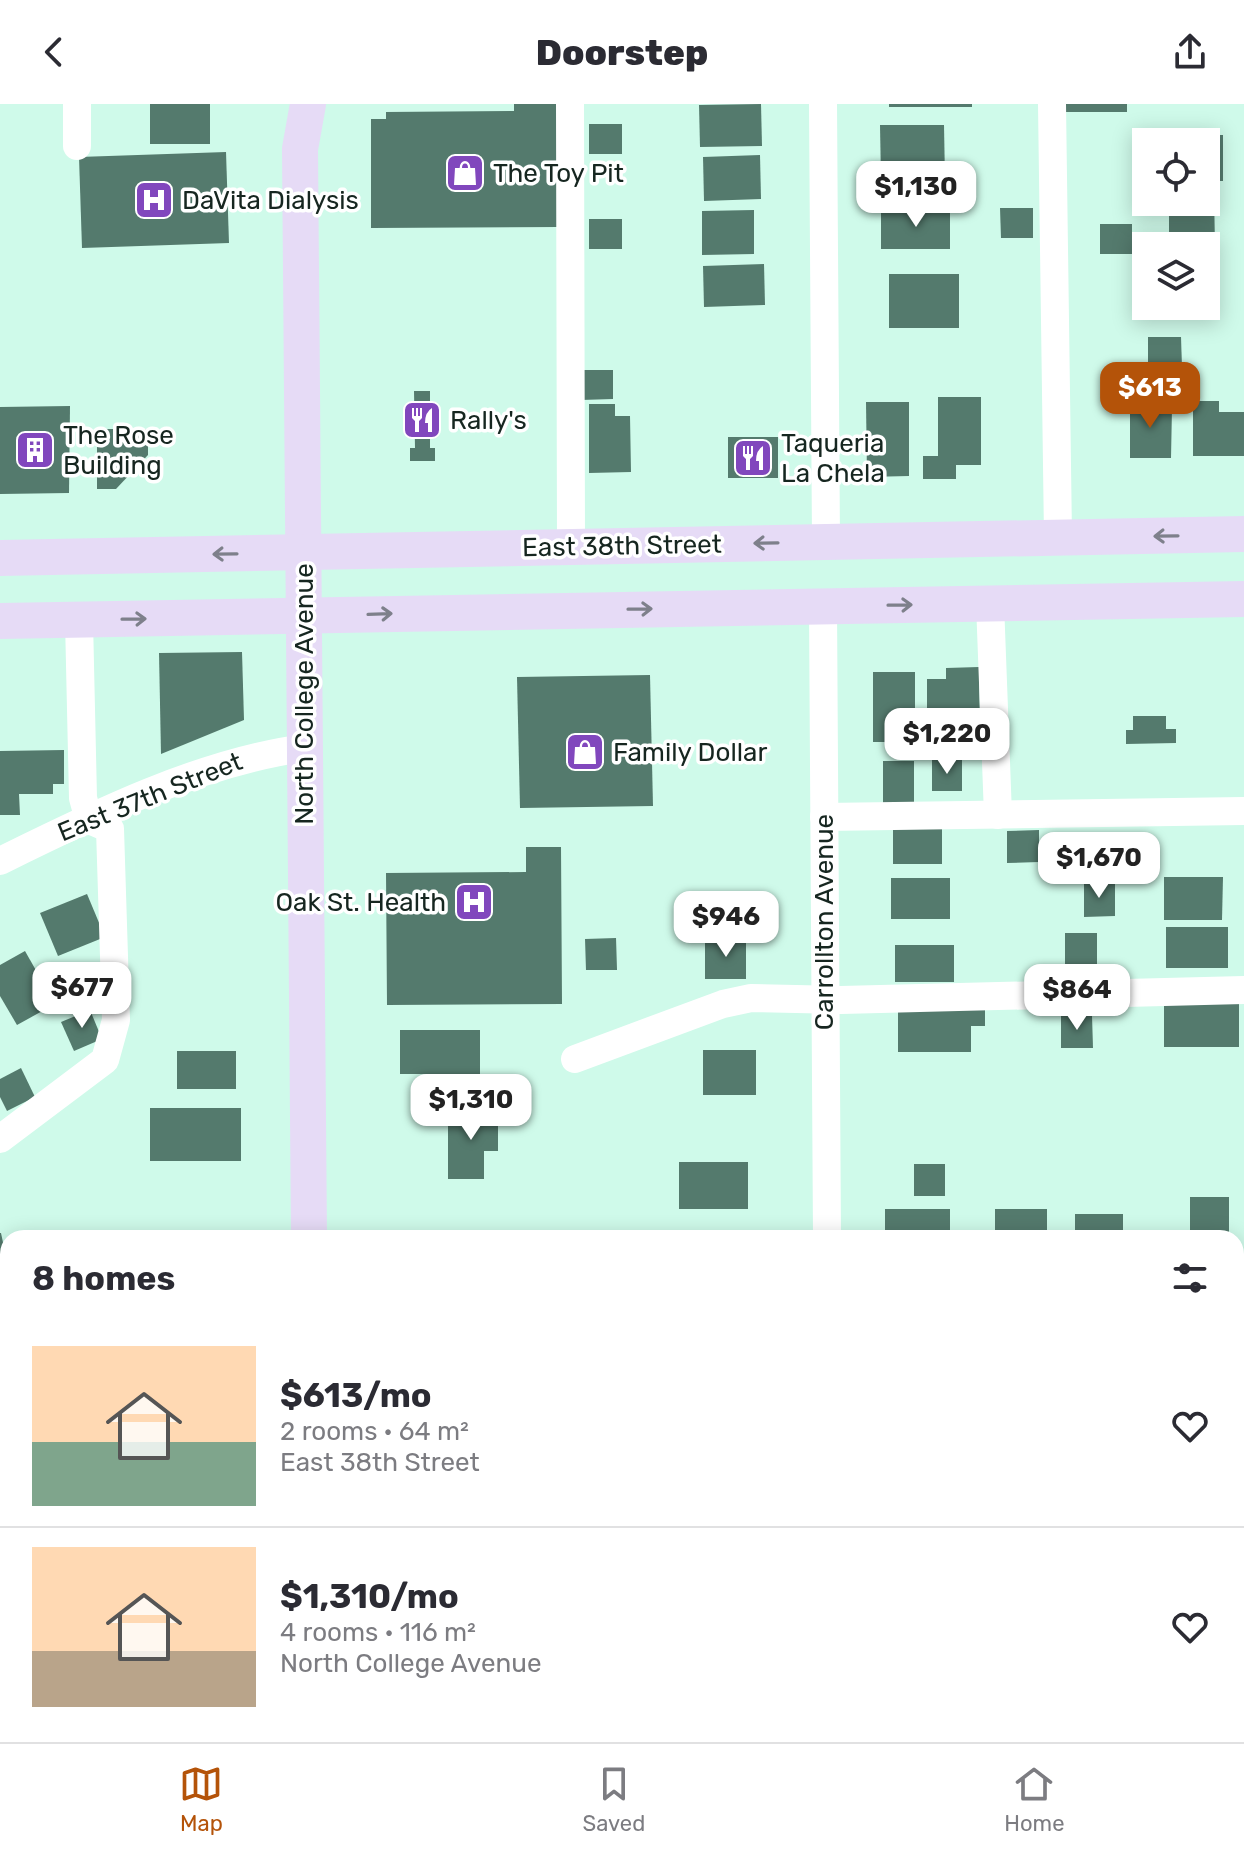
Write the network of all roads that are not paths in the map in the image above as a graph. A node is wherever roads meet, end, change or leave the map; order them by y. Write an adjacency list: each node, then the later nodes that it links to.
1 (77, 104): 8 (street)
2 (289, 104): 9 (main road, North College Avenue)
3 (298, 104): 9 (street, North College Avenue)
4 (308, 104): 9 (main road, North College Avenue)
5 (570, 104): 13 (street)
6 (823, 104): 12 (street)
7 (1052, 104): 11 (street)
8 (77, 146)
9 (300, 149): 14 (main road, North College Avenue)
10 (1244, 534): 11 (main road, East 38th Street, one-way to 11)
11 (1058, 537): 12 (main road, East 38th Street)
12 (826, 542): 13 (main road, East 38th Street, one-way to 13)
13 (571, 547): 14 (main road, East 38th Street)
14 (303, 553): 15 (main road, East 38th Street, one-way to 15); 19 (main road, North College Avenue)
15 (0, 558)
16 (1244, 599): 17 (main road)
17 (990, 603): 18 (main road, one-way to 17); 24 (street)
18 (823, 606): 19 (main road, one-way to 18); 25 (street, Carrollton Avenue)
19 (302, 616): 20 (main road, one-way to 19); 22 (main road, North College Avenue)
20 (79, 620): 21 (main road); 26 (street)
21 (0, 621)
22 (304, 748): 26 (street, East 37th Street); 32 (main road, North College Avenue)
23 (1244, 811): 24 (street)
24 (998, 815): 25 (street)
25 (824, 817): 29 (street, Carrollton Avenue)
26 (89, 820): 27 (street, East 37th Street); 31 (street)
27 (0, 861)
28 (1244, 990): 29 (street)
29 (825, 999): 30 (street); 33 (street, Carrollton Avenue)
30 (575, 1059)
31 (0, 1139)
32 (309, 1230)
33 (827, 1230)

